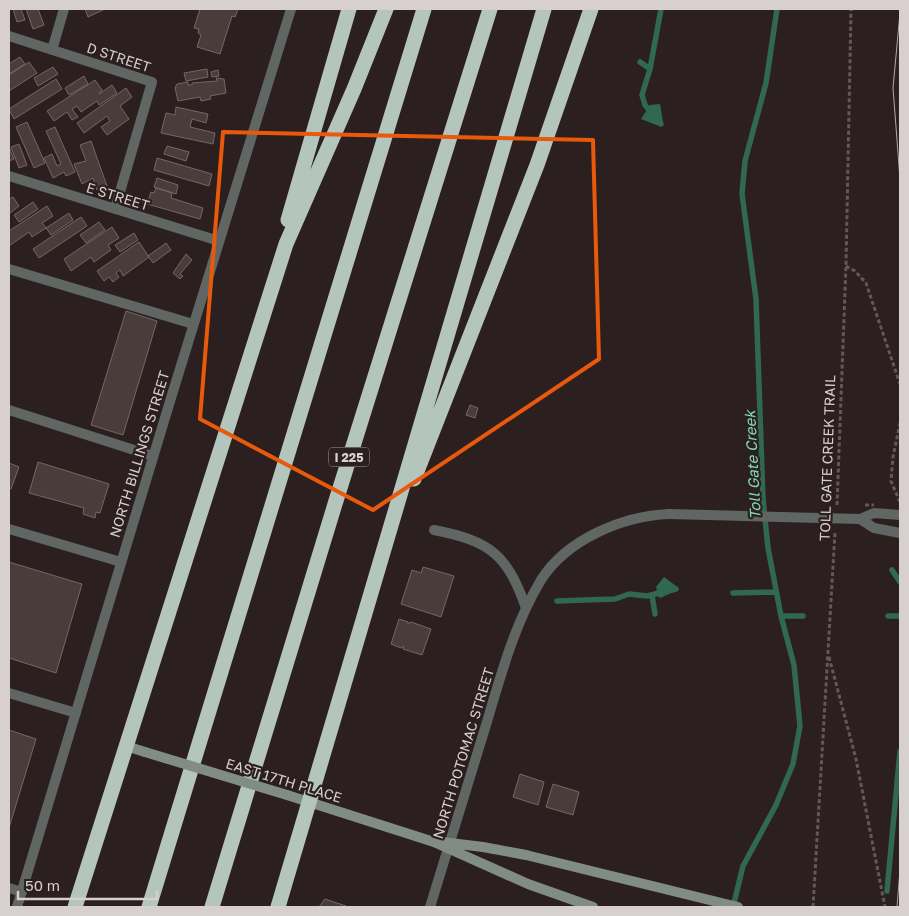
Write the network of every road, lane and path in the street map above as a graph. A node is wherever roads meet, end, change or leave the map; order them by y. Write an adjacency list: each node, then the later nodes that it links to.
1 (64, 9): 11 (street)
2 (291, 9): 14 (street, NORTH BILLINGS STREET)
3 (349, 9): 18 (highway)
4 (386, 9): 18 (highway)
5 (424, 9): 44 (highway)
6 (490, 9): 45 (highway, I 225)
7 (544, 9): 32 (highway)
8 (591, 9): 32 (highway)
9 (851, 9): 15 (path, TOLL GATE CREEK TRAIL)
10 (9, 36): 11 (street, D STREET)
11 (52, 50): 13 (street, D STREET)
12 (9, 176): 13 (street, E STREET)
13 (115, 209): 14 (street, E STREET)
14 (219, 241): 17 (street, NORTH BILLINGS STREET)
15 (846, 265): 19 (path); 24 (path, TOLL GATE CREEK TRAIL)
16 (9, 270): 17 (street)
17 (193, 324): 22 (street, NORTH BILLINGS STREET)
18 (246, 366): 37 (highway)
19 (900, 384)
20 (9, 410): 22 (street)
21 (900, 423): 23 (path)
22 (153, 456): 31 (street, NORTH BILLINGS STREET)
23 (900, 503)
24 (836, 509)
25 (900, 515): 26 (street)
26 (860, 519): 30 (street); 33 (street, NORTH POTOMAC STREET, bridge)
27 (835, 528): 34 (path, TOLL GATE CREEK TRAIL)
28 (9, 529): 31 (street)
29 (434, 530): 33 (street)
30 (900, 533)
31 (121, 562): 36 (street, NORTH BILLINGS STREET)
32 (378, 574): 38 (highway)
33 (526, 608): 47 (street, NORTH POTOMAC STREET)
34 (828, 654): 50 (path, TOLL GATE CREEK TRAIL); 51 (path)
35 (9, 692): 36 (street)
36 (76, 713): 41 (street, NORTH BILLINGS STREET)
37 (126, 746): 38 (main road, EAST 17TH PLACE, bridge); 43 (highway)
38 (309, 802): 39 (main road, EAST 17TH PLACE); 46 (highway)
39 (434, 842): 48 (main road, EAST 17TH PLACE, bridge); 49 (main road, EAST 17TH PLACE, bridge)
40 (9, 888): 41 (street)
41 (22, 892): 42 (street, NORTH BILLINGS STREET)
42 (17, 907)
43 (75, 907)
44 (148, 907)
45 (212, 907)
46 (278, 907)
47 (430, 907)
48 (593, 907)
49 (738, 907)
50 (813, 907)
51 (886, 907)

